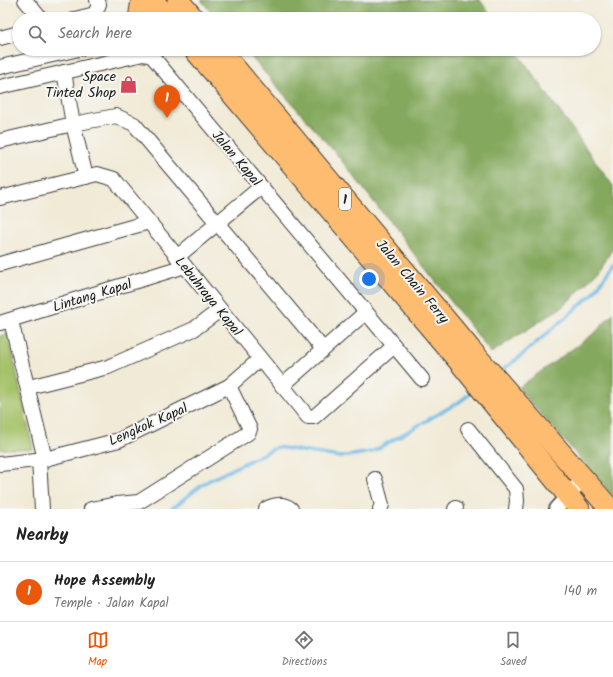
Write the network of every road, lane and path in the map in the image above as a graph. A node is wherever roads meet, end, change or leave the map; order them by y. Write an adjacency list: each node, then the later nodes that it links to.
1 (25, 0): 5 (street)
2 (142, 0): 7 (highway)
3 (153, 0): 8 (highway)
4 (96, 7): 6 (street)
5 (35, 12)
6 (87, 12)
7 (140, 12)
8 (162, 12)
9 (12, 35): 10 (street)
10 (0, 38)
11 (50, 56): 16 (street)
12 (134, 56): 17 (street, Jalan Kapal)
13 (152, 56): 22 (street, Jalan Kapal)
14 (200, 56): 33 (highway, Jalan Chain Ferry / 1)
15 (225, 56): 33 (highway, Jalan Chain Ferry / 1)
16 (0, 68)
17 (64, 72): 18 (street, Jalan Kapal); 19 (street)
18 (0, 86)
19 (73, 124): 20 (street); 21 (street); 25 (street)
20 (0, 141)
21 (86, 177): 23 (street, Lebuhraya Kapal); 24 (street, Lebuhraya Kapal)
22 (261, 187): 25 (street); 29 (street, Jalan Kapal)
23 (0, 198)
24 (148, 222): 26 (street, Lebuhraya Kapal); 27 (street)
25 (217, 225): 26 (street); 32 (street)
26 (181, 262): 28 (street, Lebuhraya Kapal); 30 (street, Lintang Kapal)
27 (0, 264)
28 (220, 310): 34 (street, Lebuhraya Kapal); 38 (street)
29 (366, 312): 31 (street, Jalan Kapal); 32 (street)
30 (6, 322): 38 (street)
31 (394, 346): 35 (street, Jalan Kapal); 37 (street, Lebuhraya Kapal)
32 (323, 349): 37 (street)
33 (464, 355): 42 (highway, Jalan Chain Ferry / 1); 44 (highway, Jalan Chain Ferry / 1)
34 (260, 359): 36 (street, Lengkok Kapal); 37 (street, Lebuhraya Kapal)
35 (422, 380)
36 (229, 386): 40 (street, Lengkok Kapal); 46 (street)
37 (282, 386)
38 (29, 387): 40 (street)
39 (468, 429): 50 (street)
40 (42, 459): 41 (street, Lengkok Kapal); 45 (street)
41 (0, 464)
42 (583, 479): 44 (street); 51 (highway, Jalan Chain Ferry / 1)
43 (375, 480): 49 (street)
44 (568, 505)
45 (42, 509)
46 (91, 509)
47 (266, 509): 48 (street)
48 (290, 509)
49 (380, 509)
50 (516, 509)
51 (610, 509)

